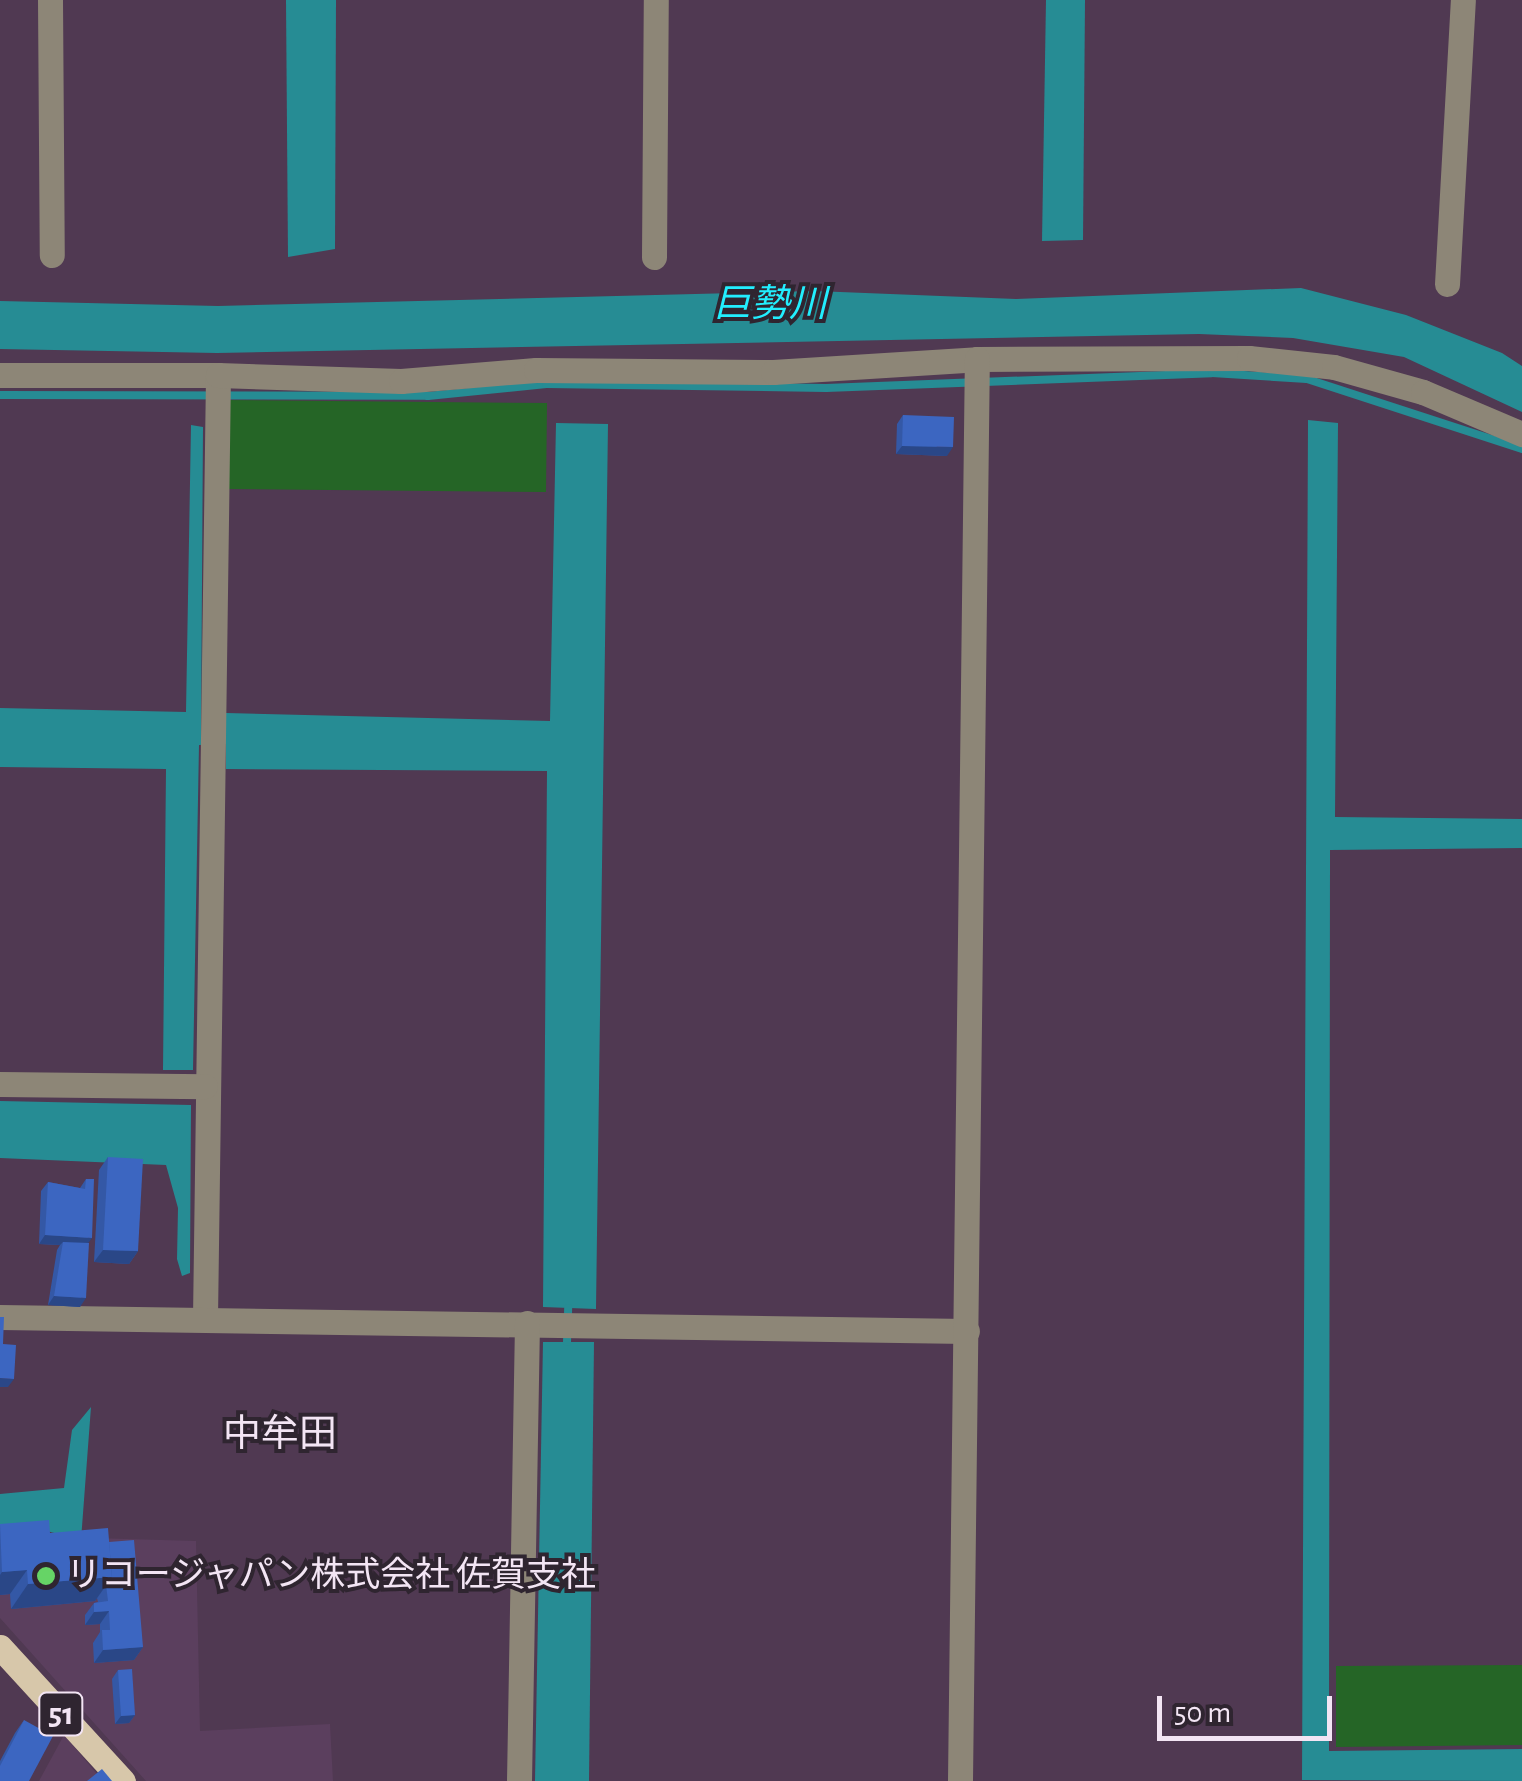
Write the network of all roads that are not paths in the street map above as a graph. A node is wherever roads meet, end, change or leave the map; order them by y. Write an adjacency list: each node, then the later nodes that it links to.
1 (50, 0): 4 (street)
2 (656, 0): 5 (street)
3 (1462, 0): 6 (street)
4 (52, 255)
5 (654, 258)
6 (1447, 284)
7 (977, 359): 9 (street); 10 (street); 16 (street)
8 (0, 376): 9 (street)
9 (217, 386): 12 (street)
10 (1522, 434)
11 (0, 1084): 12 (street)
12 (205, 1086): 13 (street)
13 (205, 1316): 14 (street); 15 (street)
14 (0, 1317)
15 (527, 1323): 16 (street); 19 (street)
16 (967, 1332): 20 (street)
17 (0, 1647): 18 (main road, 51)
18 (123, 1781)
19 (519, 1781)
20 (960, 1781)

